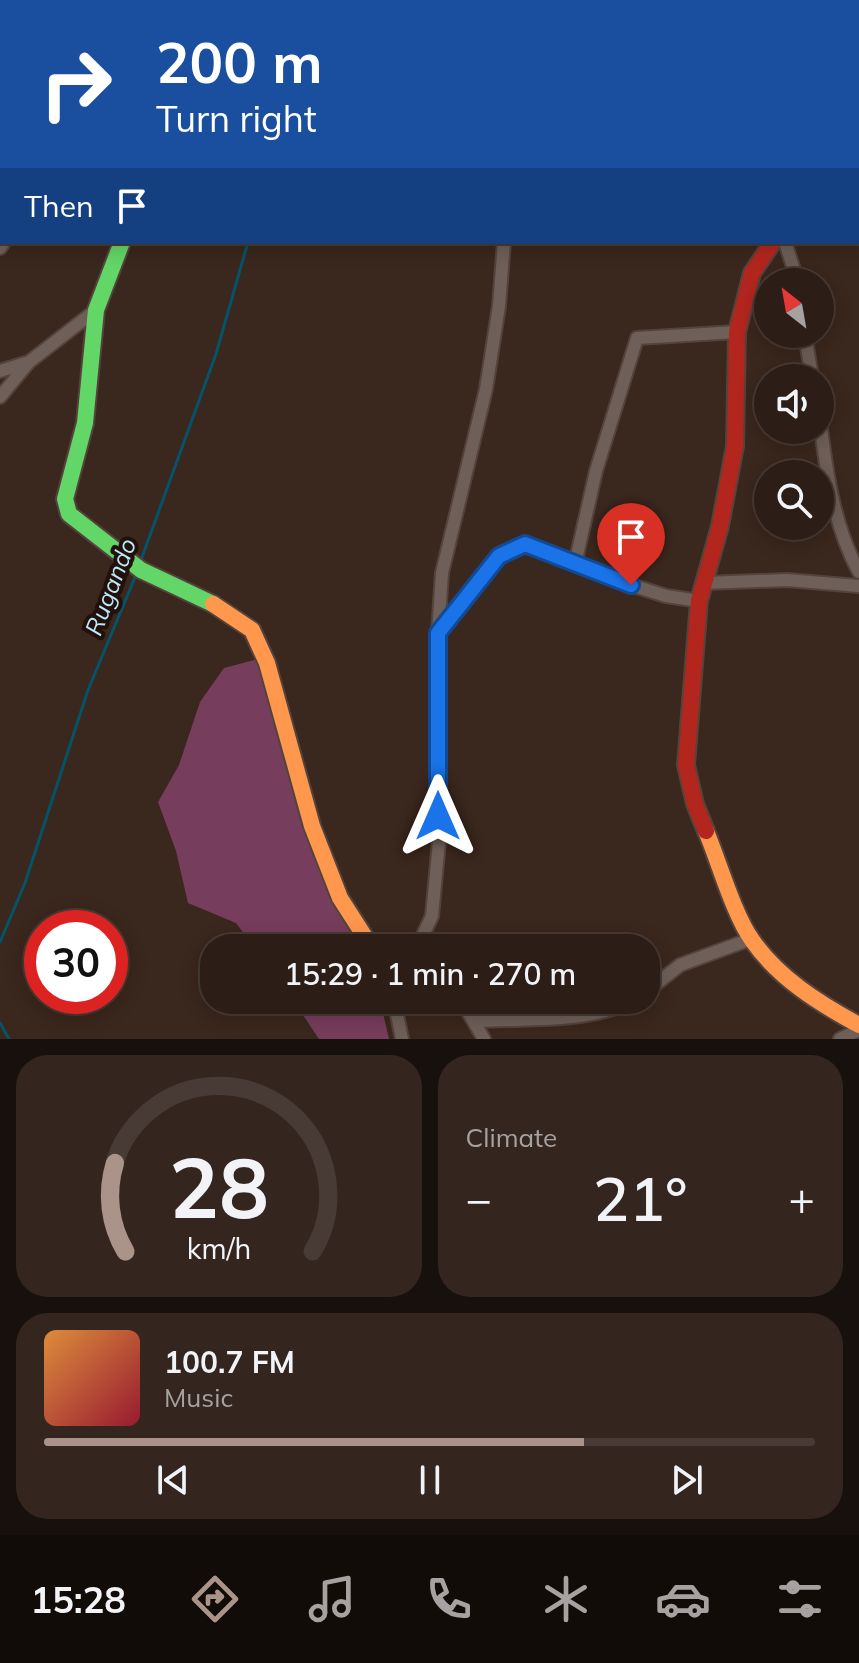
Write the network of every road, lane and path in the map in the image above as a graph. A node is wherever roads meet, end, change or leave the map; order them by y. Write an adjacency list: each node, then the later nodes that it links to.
1 (121, 244): 6 (street)
2 (504, 244): 17 (street)
3 (772, 244): 7 (street)
4 (786, 244): 5 (street)
5 (793, 268)
6 (96, 310): 8 (street); 18 (street)
7 (737, 332): 12 (street); 14 (street)
8 (29, 362): 9 (street); 10 (street)
9 (0, 371)
10 (0, 397)
11 (823, 444): 13 (street)
12 (575, 564): 16 (street); 17 (street)
13 (859, 572)
14 (705, 583): 15 (street); 16 (street)
15 (859, 586)
16 (699, 601): 20 (street)
17 (438, 633): 19 (street)
18 (363, 934)
19 (426, 934)
20 (751, 939): 21 (street); 28 (street)
21 (660, 982)
22 (398, 1014): 26 (street)
23 (400, 1014): 26 (street)
24 (470, 1014): 27 (street)
25 (592, 1014): 27 (street)
26 (399, 1018): 29 (street)
27 (475, 1021): 30 (street)
28 (859, 1028): 31 (street)
29 (402, 1039)
30 (484, 1039)
31 (840, 1039)

